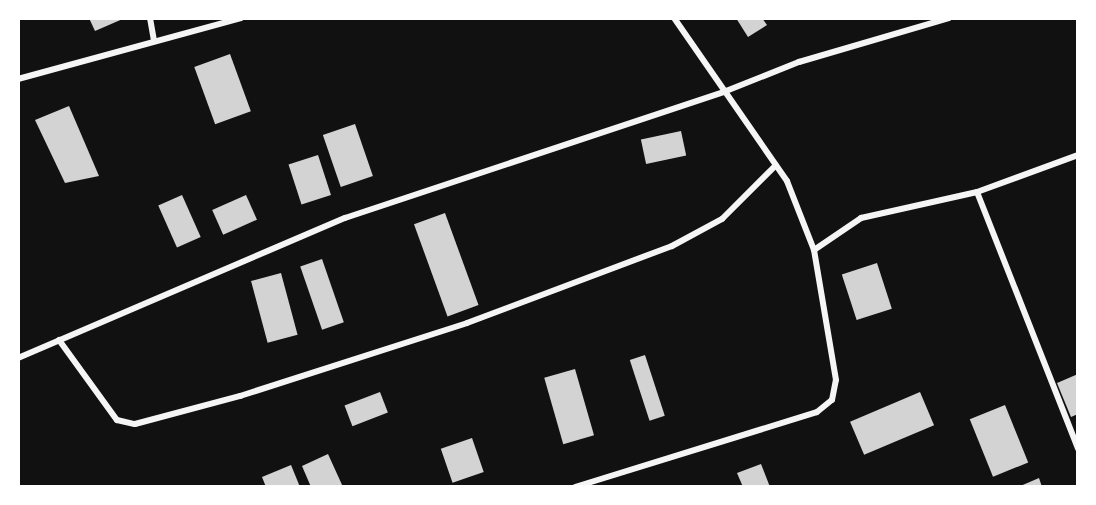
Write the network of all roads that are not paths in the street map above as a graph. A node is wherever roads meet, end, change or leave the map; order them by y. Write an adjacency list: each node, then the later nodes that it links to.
1 (150, 18): 5 (street)
2 (241, 18): 5 (street)
3 (949, 18): 7 (street)
4 (677, 19): 7 (street)
5 (154, 40): 6 (street)
6 (18, 79)
7 (726, 91): 9 (street); 12 (street)
8 (1078, 155): 10 (street)
9 (776, 165): 11 (street); 12 (street)
10 (977, 192): 11 (street); 14 (street)
11 (814, 250): 15 (street)
12 (59, 340): 13 (street)
13 (18, 358)
14 (1078, 449)
15 (575, 487)

